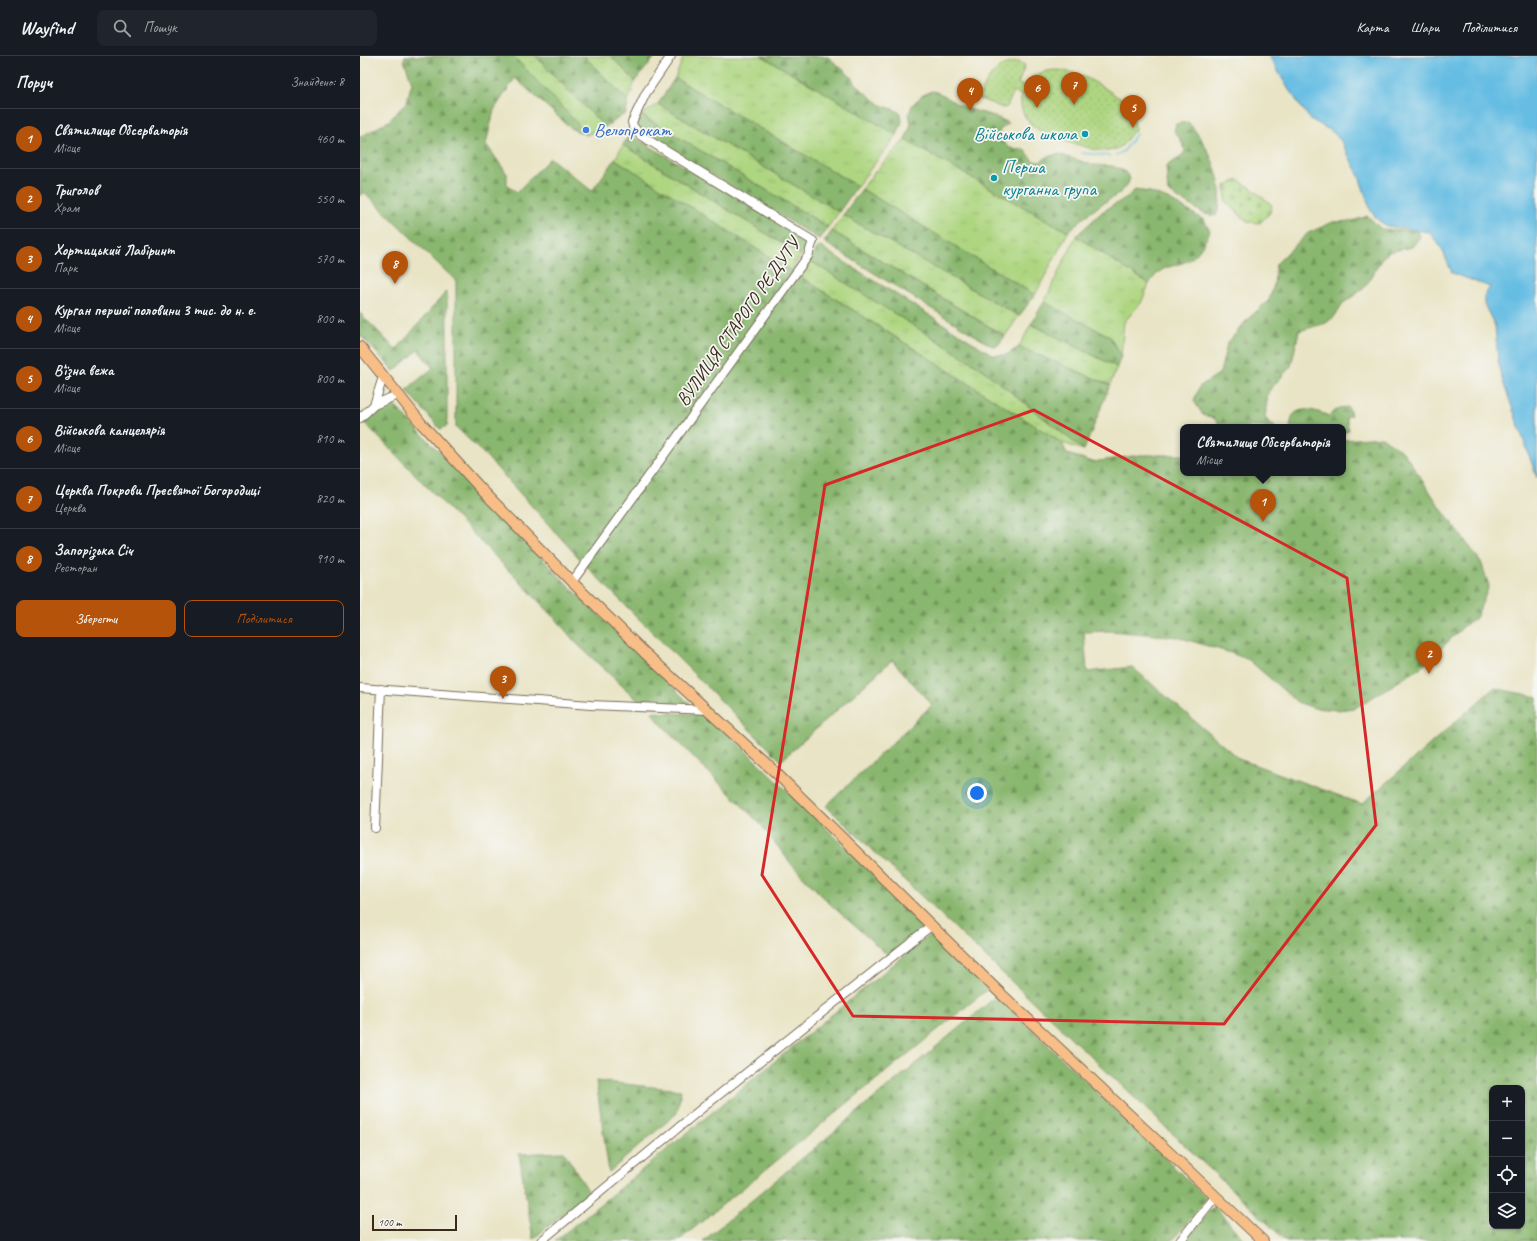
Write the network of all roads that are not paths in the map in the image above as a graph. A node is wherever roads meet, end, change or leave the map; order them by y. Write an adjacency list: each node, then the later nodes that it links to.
1 (671, 56): 7 (street, ВУЛИЦЯ СТАРОГО РЕДУТУ)
2 (360, 347): 3 (main road)
3 (383, 377): 4 (main road); 5 (street)
4 (397, 395): 5 (street); 7 (main road)
5 (374, 405): 6 (street)
6 (360, 418)
7 (572, 582): 10 (main road)
8 (360, 688): 9 (street)
9 (381, 689): 10 (street); 11 (street)
10 (708, 710): 12 (main road)
11 (375, 828)
12 (932, 924): 13 (main road); 14 (street)
13 (1215, 1197): 15 (street); 16 (main road)
14 (541, 1241)
15 (1180, 1241)
16 (1263, 1241)

